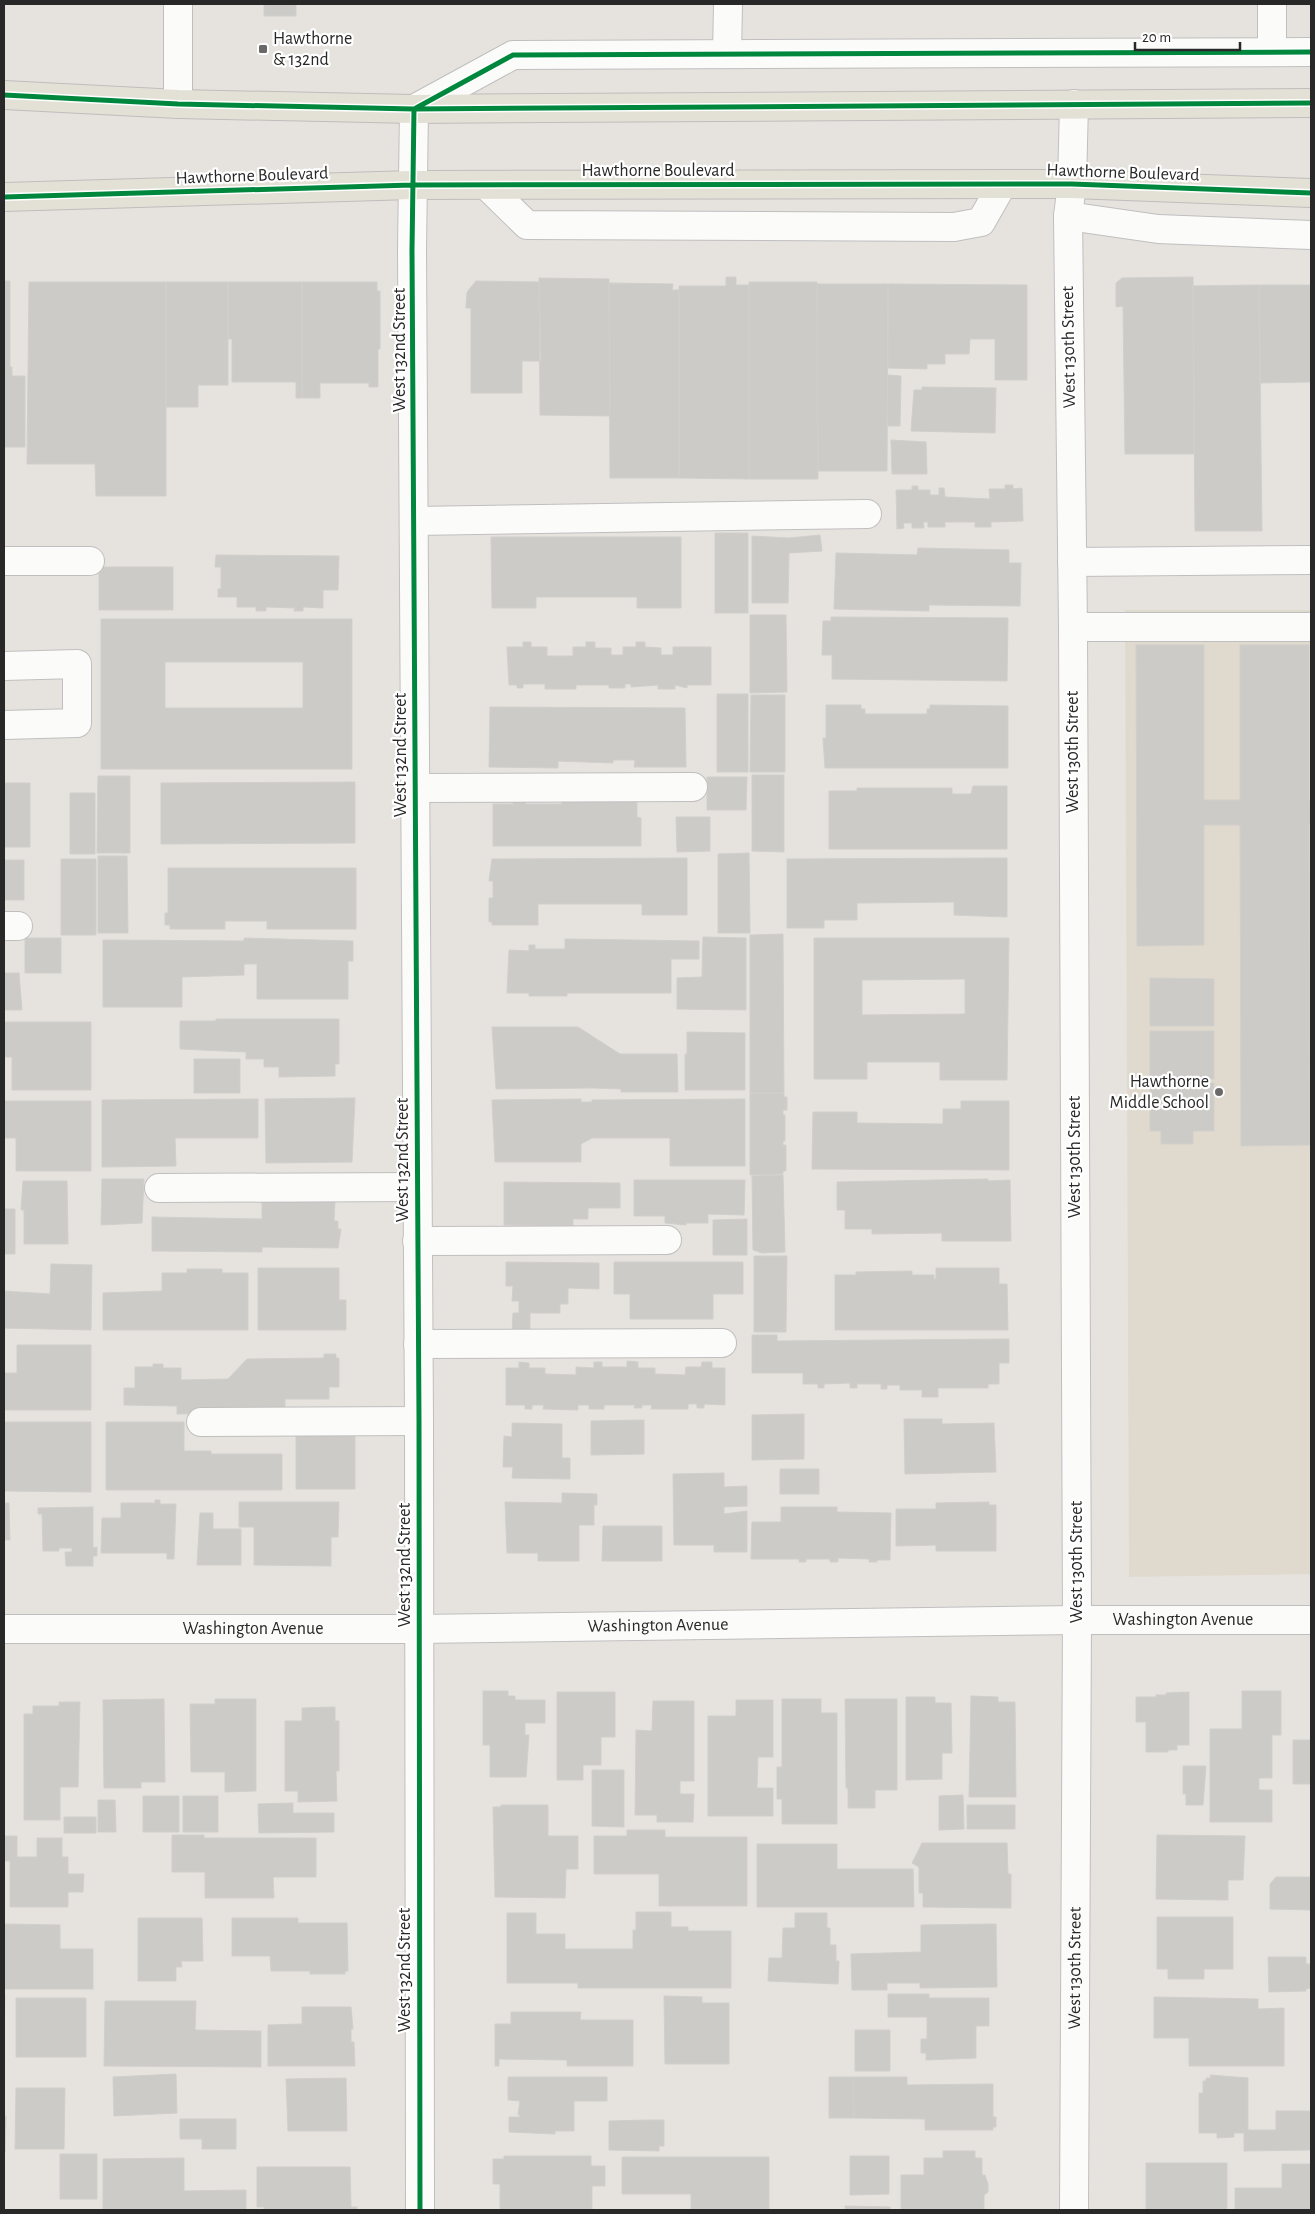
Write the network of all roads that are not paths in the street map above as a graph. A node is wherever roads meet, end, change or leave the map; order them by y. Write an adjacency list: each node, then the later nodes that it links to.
1 (178, 4): 9 (street)
2 (728, 4): 6 (street)
3 (1272, 4): 4 (street)
4 (1272, 52): 5 (street); 6 (street)
5 (1311, 52)
6 (727, 54): 11 (street)
7 (4, 95): 9 (main road)
8 (1311, 103): 10 (main road)
9 (178, 104): 11 (main road)
10 (1074, 104): 11 (main road); 12 (street, West 130th Street)
11 (414, 109): 13 (street, West 132nd Street)
12 (1072, 184): 15 (main road, Hawthorne Boulevard); 16 (main road, Hawthorne Boulevard); 18 (street, West 130th Street)
13 (412, 185): 14 (main road, Hawthorne Boulevard); 17 (main road, Hawthorne Boulevard); 21 (street, West 132nd Street)
14 (486, 185): 15 (main road, Hawthorne Boulevard); 15 (street)
15 (1002, 185)
16 (1311, 193)
17 (4, 197)
18 (1068, 216): 19 (street); 25 (street, West 130th Street)
19 (1311, 235)
20 (867, 514): 21 (street)
21 (414, 522): 31 (street, West 132nd Street)
22 (1311, 560): 25 (street)
23 (4, 561): 24 (street)
24 (90, 561)
25 (1072, 562): 26 (street, West 130th Street)
26 (1073, 627): 27 (street); 40 (street, West 130th Street)
27 (1311, 627)
28 (4, 666): 29 (street)
29 (4, 724)
30 (693, 787): 31 (street)
31 (415, 788): 32 (street, West 132nd Street)
32 (417, 1187): 33 (street); 35 (street, West 132nd Street)
33 (159, 1188)
34 (667, 1240): 35 (street)
35 (417, 1241): 37 (street, West 132nd Street)
36 (722, 1343): 37 (street)
37 (418, 1344): 38 (street, West 132nd Street)
38 (419, 1421): 39 (street); 43 (street, West 132nd Street)
39 (201, 1422)
40 (1077, 1620): 41 (street, Washington Avenue); 43 (street, Washington Avenue); 45 (street, West 130th Street)
41 (1311, 1620)
42 (4, 1629): 43 (street, Washington Avenue)
43 (418, 1629): 44 (street, West 132nd Street)
44 (420, 2210)
45 (1074, 2210)

